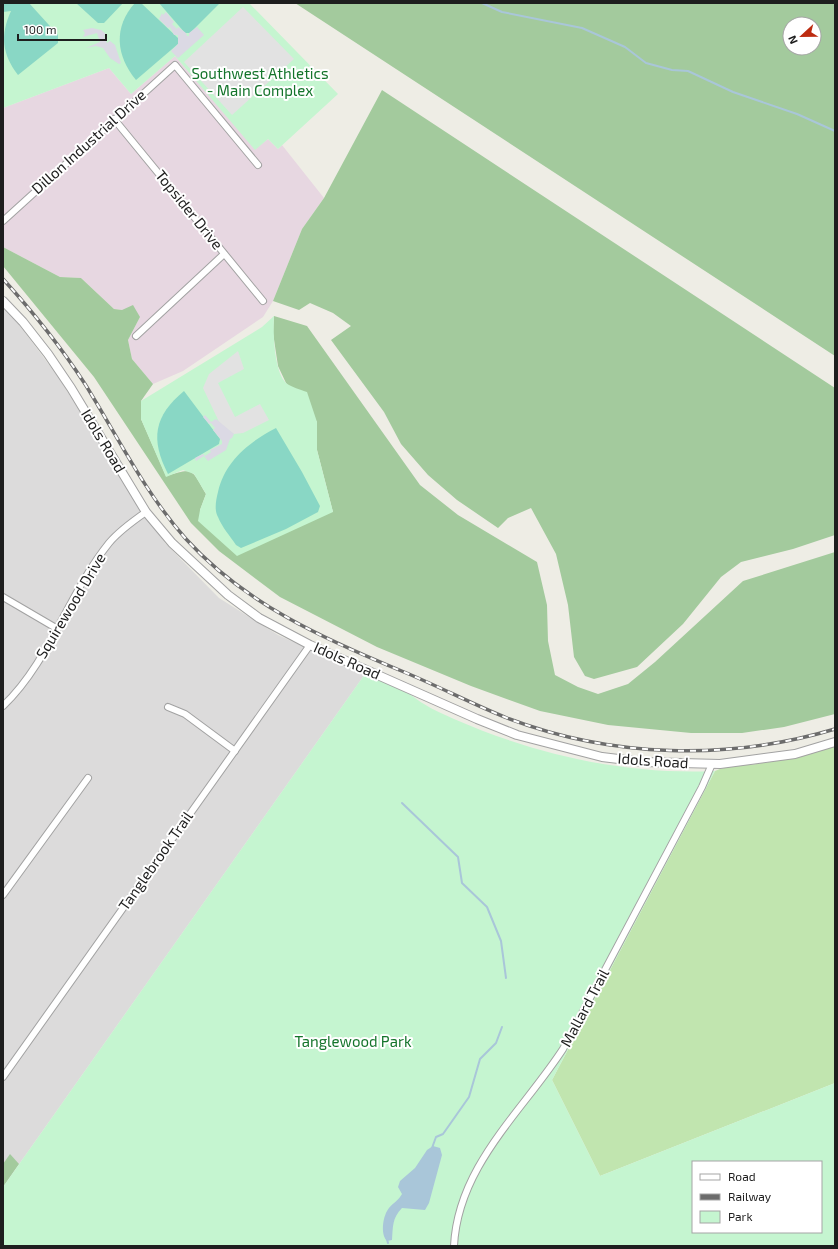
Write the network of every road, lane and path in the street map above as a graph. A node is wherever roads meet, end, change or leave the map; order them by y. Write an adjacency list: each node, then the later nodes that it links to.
1 (114, 119): 2 (street, Dillon Industrial Drive); 3 (street, Dillon Industrial Drive); 4 (street, Topsider Drive)
2 (258, 165)
3 (3, 221)
4 (224, 254): 6 (street, Topsider Drive); 7 (street)
5 (3, 301): 8 (street, Idols Road)
6 (263, 301)
7 (136, 336)
8 (146, 512): 10 (street, Squirewood Drive); 11 (street, Idols Road)
9 (3, 597): 10 (street)
10 (56, 628): 12 (street, Squirewood Drive)
11 (310, 645): 15 (street, Tanglebrook Trail); 16 (street, Idols Road)
12 (3, 706)
13 (168, 707): 15 (street)
14 (835, 742): 16 (street, Idols Road)
15 (235, 751): 19 (street, Tanglebrook Trail)
16 (712, 764): 20 (street, Mallard Trail)
17 (88, 778): 18 (street)
18 (3, 895)
19 (3, 1078)
20 (454, 1246)

